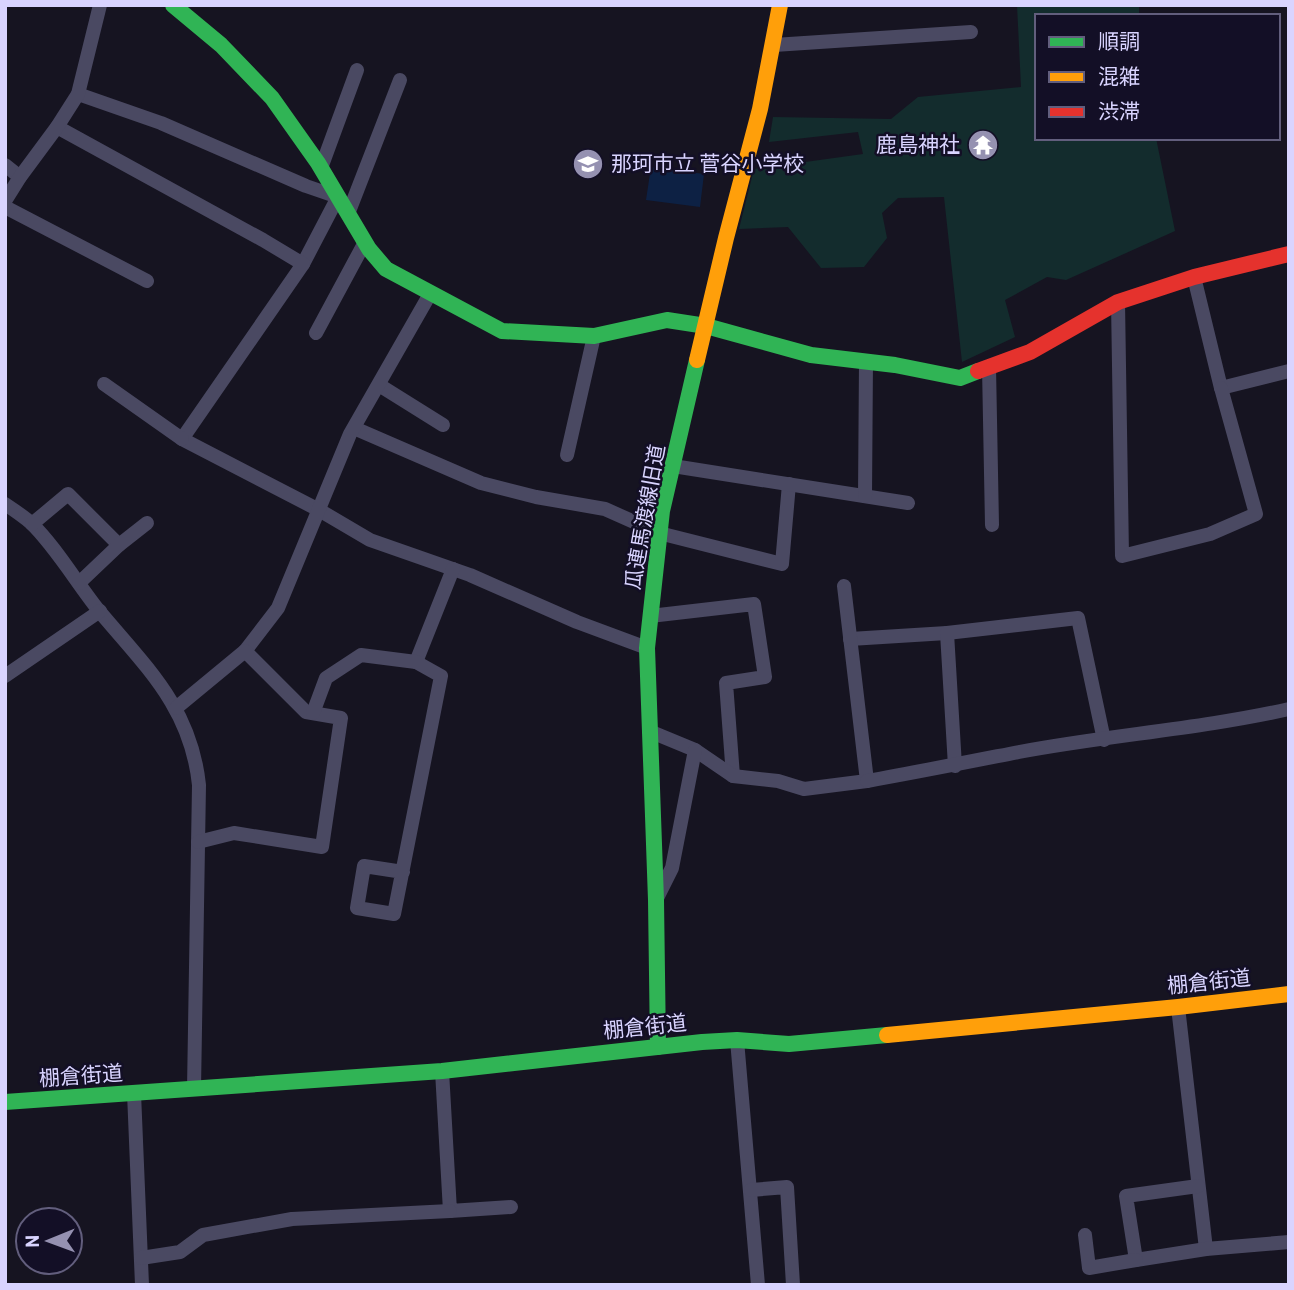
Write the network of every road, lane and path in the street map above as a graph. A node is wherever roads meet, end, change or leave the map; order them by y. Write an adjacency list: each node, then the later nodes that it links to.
1 (100, 5): 8 (street)
2 (173, 5): 11 (street)
3 (780, 5): 5 (street, 瓜連馬渡線旧道)
4 (971, 32): 5 (street)
5 (774, 45): 24 (street, 瓜連馬渡線旧道)
6 (358, 70): 11 (street)
7 (400, 80): 16 (street)
8 (78, 94): 9 (street); 13 (street)
9 (57, 127): 12 (street); 19 (street)
10 (5, 165): 12 (street)
11 (321, 168): 13 (street)
12 (20, 177): 14 (street)
13 (338, 197): 16 (street); 19 (street)
14 (5, 201)
15 (5, 207): 21 (street)
16 (348, 214): 17 (street)
17 (365, 242): 22 (street); 25 (street)
18 (1289, 254): 20 (street)
19 (303, 264): 35 (street)
20 (1194, 277): 23 (street); 32 (street)
21 (147, 281)
22 (430, 294): 26 (street); 31 (street)
23 (1118, 302): 28 (street); 32 (street)
24 (706, 326): 26 (street); 27 (street); 37 (street, 瓜連馬渡線旧道)
25 (316, 333)
26 (594, 336): 36 (street)
27 (866, 361): 28 (street); 39 (street)
28 (989, 367): 45 (street)
29 (1289, 371): 32 (street)
30 (104, 384): 35 (street)
31 (379, 386): 33 (street); 34 (street)
32 (1221, 388)
33 (443, 425)
34 (354, 428): 42 (street); 46 (street)
35 (182, 439): 42 (street)
36 (567, 455)
37 (673, 466): 38 (street); 46 (street, 瓜連馬渡線旧道)
38 (789, 484): 39 (street); 46 (street)
39 (865, 496): 40 (street)
40 (908, 503)
41 (5, 504): 44 (street)
42 (319, 510): 48 (street); 56 (street)
43 (147, 523): 47 (street)
44 (32, 524): 47 (street); 49 (street)
45 (992, 525)
46 (659, 533): 52 (street, 瓜連馬渡線旧道)
47 (119, 545): 49 (street)
48 (453, 569): 55 (street); 57 (street)
49 (79, 583): 51 (street)
50 (844, 586): 54 (street)
51 (100, 611): 58 (street); 59 (street)
52 (650, 616): 55 (street, 瓜連馬渡線旧道); 66 (street)
53 (947, 633): 54 (street); 63 (street); 65 (street)
54 (850, 639): 67 (street)
55 (647, 648): 62 (street, 瓜連馬渡線旧道)
56 (245, 651): 59 (street); 61 (street)
57 (415, 662): 61 (street); 69 (street)
58 (5, 676)
59 (176, 708): 68 (street)
60 (1289, 709): 63 (street)
61 (313, 713): 68 (street)
62 (649, 732): 64 (street); 70 (street, 瓜連馬渡線旧道)
63 (1104, 740): 65 (street)
64 (695, 750): 66 (street); 70 (street)
65 (955, 766): 67 (street)
66 (733, 776): 67 (street)
67 (867, 782)
68 (198, 842): 76 (street)
69 (403, 872)
70 (656, 901): 74 (street, 瓜連馬渡線旧道)
71 (1289, 994): 72 (street, 棚倉街道)
72 (1178, 1007): 73 (street, 棚倉街道); 79 (street)
73 (737, 1040): 74 (street, 棚倉街道); 80 (street)
74 (658, 1047): 75 (street, 棚倉街道)
75 (442, 1071): 76 (street, 棚倉街道); 82 (street)
76 (194, 1089): 77 (street, 棚倉街道)
77 (134, 1093): 78 (street, 棚倉街道); 86 (street)
78 (5, 1102)
79 (1198, 1186): 85 (street); 87 (street)
80 (751, 1190): 89 (street); 90 (street)
81 (511, 1207): 82 (street)
82 (450, 1211): 86 (street)
83 (1084, 1235): 87 (street)
84 (1289, 1242): 85 (street)
85 (1206, 1249): 87 (street)
86 (141, 1258): 88 (street)
87 (1136, 1260)
88 (142, 1285)
89 (758, 1285)
90 (793, 1285)

